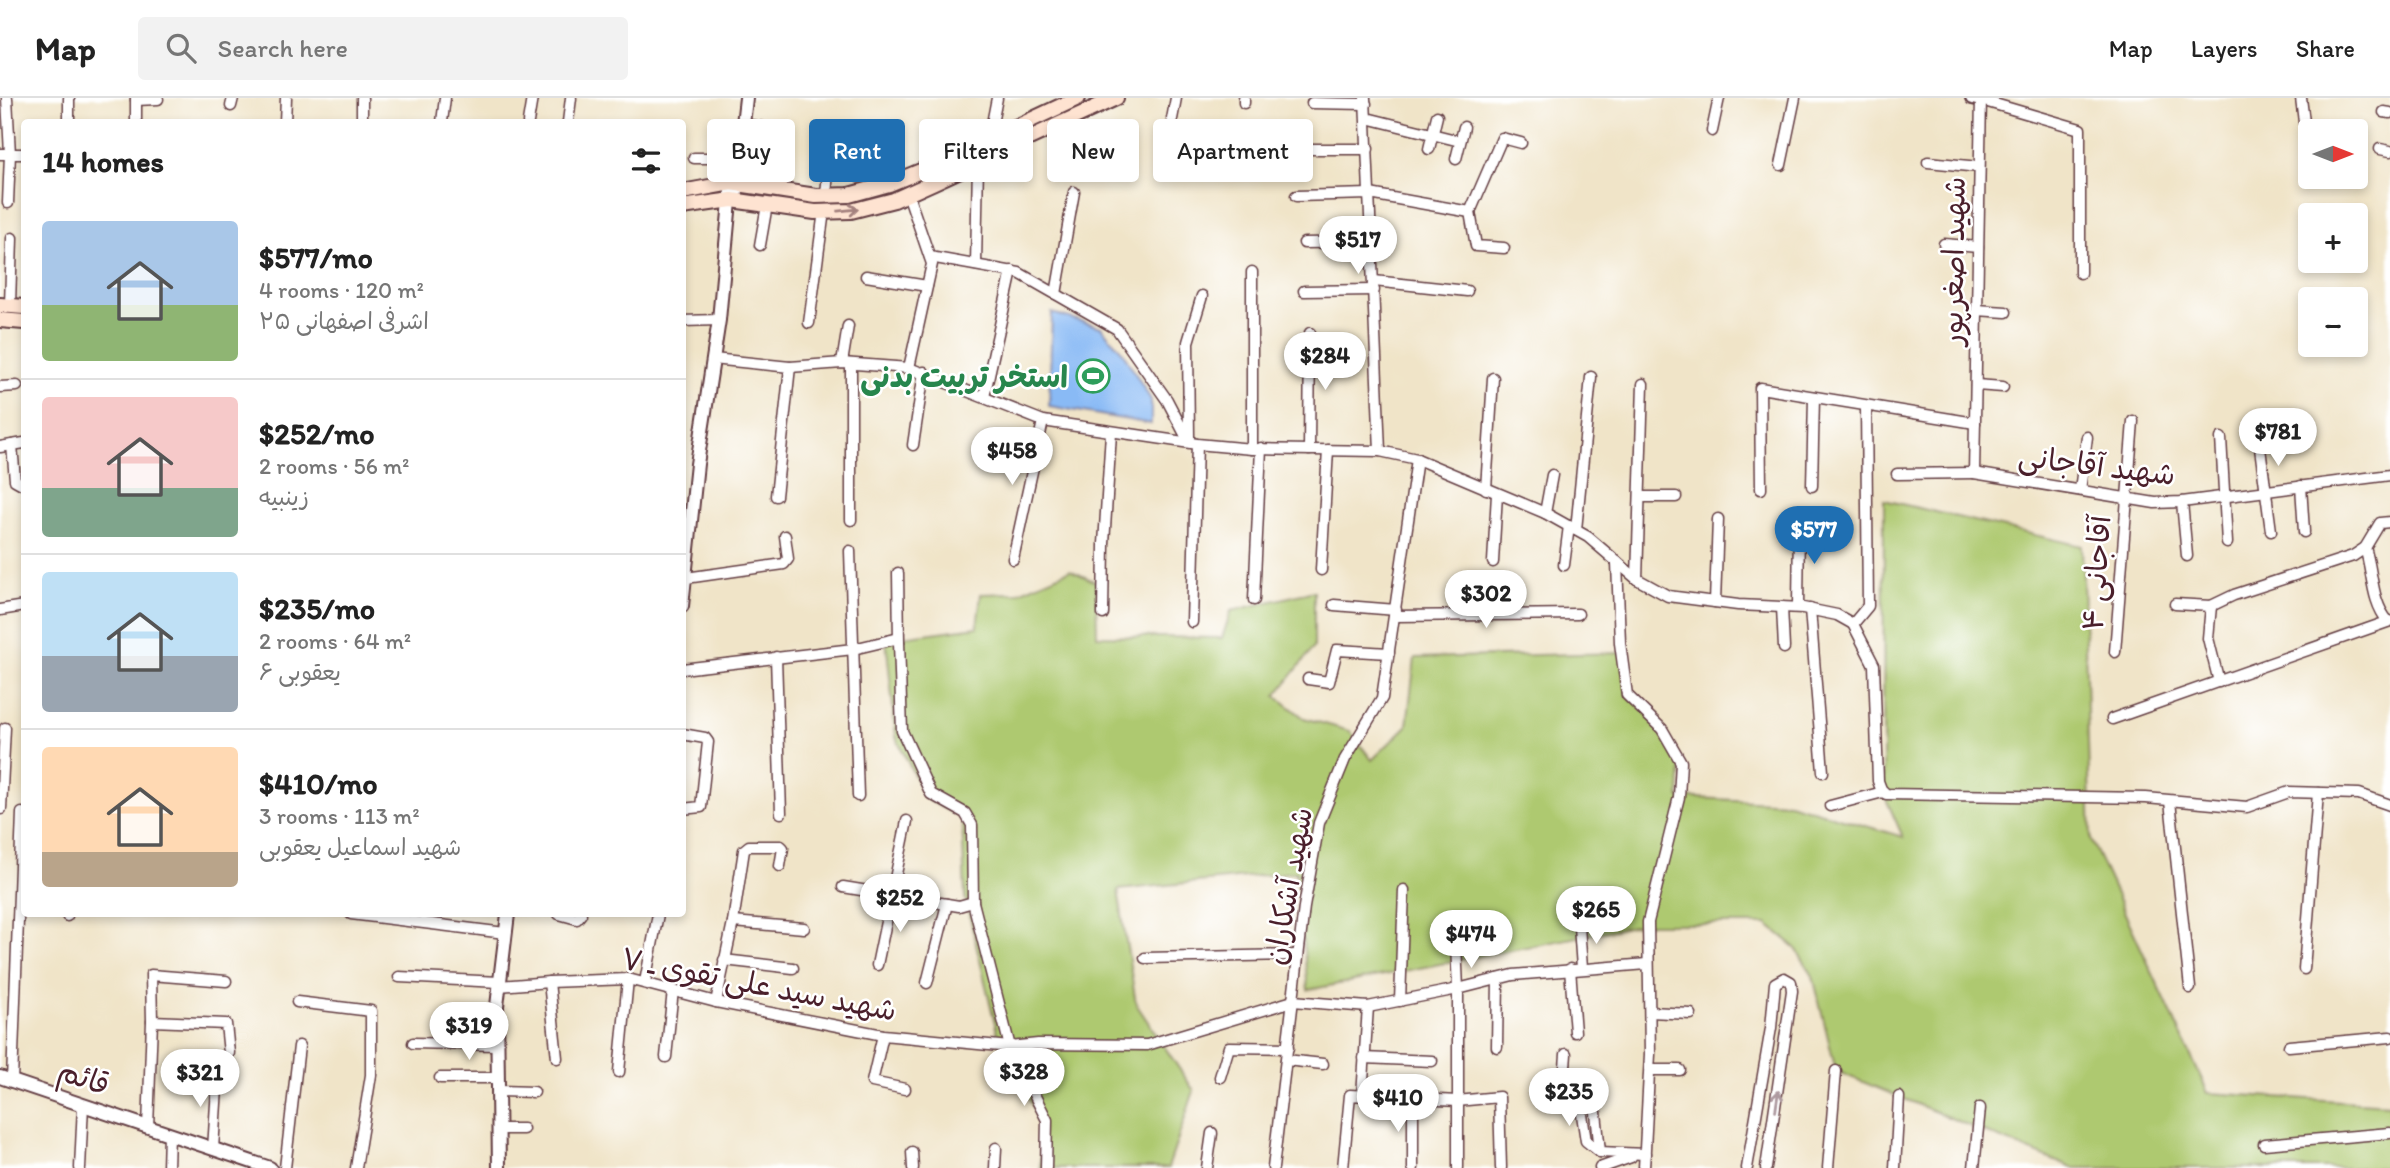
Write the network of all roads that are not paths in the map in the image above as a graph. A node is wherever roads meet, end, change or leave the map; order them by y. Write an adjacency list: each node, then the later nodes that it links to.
1 (7, 98): 44 (street)
2 (69, 98): 23 (street)
3 (286, 98): 25 (street)
4 (362, 98): 26 (street)
5 (445, 98): 27 (street)
6 (532, 98): 28 (street)
7 (571, 98): 29 (street)
8 (746, 98): 30 (street)
9 (996, 98): 31 (street)
10 (1078, 98): 32 (main road)
11 (1116, 98): 38 (main road)
12 (1176, 98): 33 (street)
13 (1719, 98): 36 (street)
14 (1795, 98): 49 (street)
15 (2301, 98): 34 (street)
16 (136, 99): 18 (street); 24 (street)
17 (1978, 99): 50 (street, شهید اصغرپور); 79 (street)
18 (158, 100)
19 (1366, 101): 20 (street); 22 (street)
20 (1312, 103)
21 (1437, 116): 37 (street)
22 (1367, 118): 37 (street); 42 (street)
23 (68, 119)
24 (136, 119)
25 (285, 119)
26 (362, 119)
27 (442, 119)
28 (528, 119)
29 (568, 119)
30 (744, 119)
31 (992, 119)
32 (1032, 119)
33 (1172, 119)
34 (2304, 119)
35 (1464, 127): 39 (street)
36 (1712, 131)
37 (1433, 135): 39 (street); 43 (street)
38 (1033, 136)
39 (1460, 141): 47 (street)
40 (1521, 143): 67 (street)
41 (1313, 149): 42 (street)
42 (1368, 149): 59 (street)
43 (1429, 149)
44 (5, 154): 63 (street)
45 (694, 158): 46 (street)
46 (707, 158)
47 (1456, 159)
48 (1928, 162): 50 (street)
49 (1781, 165)
50 (1979, 167): 73 (street, شهید اصغرپور)
51 (919, 171): 60 (main road)
52 (827, 182): 60 (street)
53 (935, 182): 58 (main road)
54 (978, 182): 76 (street)
55 (736, 184): 56 (main road); 60 (main road); 62 (street)
56 (686, 191)
57 (1074, 192): 85 (street)
58 (908, 194): 66 (main road, one-way to 58); 75 (street)
59 (1370, 194): 61 (street); 67 (street); 69 (street)
60 (826, 195)
61 (1296, 195)
62 (732, 200): 64 (main road); 65 (main road); 91 (street)
63 (8, 203)
64 (767, 205): 66 (main road); 72 (street)
65 (686, 206)
66 (824, 212): 94 (street)
67 (1470, 212): 74 (street)
68 (12, 238): 87 (street)
69 (1372, 242): 70 (street); 82 (street)
70 (1304, 243)
71 (1944, 244): 73 (street)
72 (760, 245)
73 (1978, 247): 88 (street, شهید اصغرپور)
74 (1504, 248)
75 (931, 260): 76 (street); 81 (street)
76 (976, 265): 77 (street)
77 (1012, 271): 85 (street); 109 (street)
78 (1252, 272): 124 (street)
79 (2080, 273)
80 (866, 275): 81 (street)
81 (927, 286): 100 (street)
82 (1374, 286): 83 (street); 84 (street); 127 (street)
83 (1304, 290)
84 (1467, 291)
85 (1055, 294): 118 (street)
86 (1202, 296): 118 (street)
87 (12, 306)
88 (1977, 310): 89 (street); 105 (street, شهید اصغرپور)
89 (2006, 312)
90 (0, 320): 93 (main road)
91 (719, 320): 92 (street); 97 (street)
92 (686, 321)
93 (21, 322)
94 (809, 323)
95 (848, 326): 98 (street)
96 (1310, 333): 125 (street)
97 (713, 359): 99 (street); 166 (street)
98 (847, 364): 99 (street); 100 (street); 149 (street)
99 (790, 367): 141 (street)
100 (909, 368): 101 (street)
101 (924, 372): 109 (street); 121 (street)
102 (1591, 377): 152 (street)
103 (1493, 378): 136 (street)
104 (1643, 384): 143 (street)
105 (1976, 385): 108 (street); 114 (street, شهید اصغرپور)
106 (17, 386): 107 (street)
107 (0, 387)
108 (2003, 387)
109 (984, 397): 112 (street)
110 (1814, 397): 111 (street); 134 (street); 137 (street)
111 (1866, 407): 114 (street); 183 (street)
112 (1043, 421): 115 (street); 160 (street)
113 (2133, 421): 145 (street, آقاجانی ۴)
114 (1975, 423): 129 (street, شهید آقاجانی)
115 (1111, 433): 118 (street); 179 (street)
116 (2087, 437): 138 (street)
117 (2221, 438): 142 (street)
118 (1193, 443): 124 (street); 182 (street)
119 (21, 444): 120 (street)
120 (12, 445): 122 (street); 133 (street)
121 (913, 445)
122 (0, 447)
123 (2260, 448): 139 (street)
124 (1256, 449): 125 (street); 168 (street)
125 (1309, 450): 126 (street)
126 (1328, 450): 127 (street); 164 (street)
127 (1380, 452): 128 (street)
128 (1417, 459): 136 (street); 178 (street, شهید آشکاران)
129 (1974, 473): 130 (street); 138 (street, شهید آقاجانی)
130 (1897, 474)
131 (1552, 475): 147 (street)
132 (2390, 475): 135 (street, شهید آقاجانی)
133 (21, 483)
134 (1812, 486)
135 (2301, 486): 139 (street, شهید آقاجانی); 154 (street)
136 (1486, 489): 140 (street)
137 (1761, 489)
138 (2080, 490): 145 (street, شهید آقاجانی)
139 (2265, 491): 142 (street, شهید آقاجانی); 153 (street)
140 (1497, 494): 147 (street); 161 (street)
141 (776, 496)
142 (2226, 496): 146 (street, شهید آقاجانی); 156 (street)
143 (1640, 497): 144 (street); 167 (street)
144 (1676, 497)
145 (2126, 497): 146 (street, شهید آقاجانی); 187 (street, آقاجانی ۴)
146 (2182, 502): 159 (street)
147 (1545, 513): 152 (street)
148 (1718, 519): 169 (street)
149 (851, 520)
150 (2390, 522): 157 (street)
151 (1799, 524): 175 (street)
152 (1572, 528): 162 (street); 163 (street)
153 (2271, 531)
154 (2304, 532)
155 (785, 536): 166 (street)
156 (2227, 543)
157 (2365, 548): 173 (street); 181 (street)
158 (850, 551): 186 (street)
159 (2187, 556)
160 (1013, 559)
161 (1493, 562)
162 (1616, 562): 167 (street); 226 (street)
163 (1564, 565)
164 (1321, 570)
165 (898, 573): 184 (street)
166 (686, 578)
167 (1637, 579): 169 (street)
168 (1254, 600)
169 (1715, 602): 174 (street)
170 (2175, 604): 173 (street)
171 (1334, 605): 178 (street)
172 (21, 606): 177 (street)
173 (2211, 606): 192 (street)
174 (1782, 607): 175 (street); 185 (street)
175 (1798, 607): 176 (street)
176 (1810, 609): 183 (street); 196 (street)
177 (0, 610)
178 (1395, 613): 180 (street); 188 (street, شهید آشکاران)
179 (1103, 614)
180 (1578, 614)
181 (2389, 621): 192 (street)
182 (1192, 622)
183 (1853, 624): 197 (street)
184 (899, 642): 186 (street); 213 (street)
185 (1784, 648)
186 (853, 649): 189 (street); 199 (street)
187 (2115, 652)
188 (1389, 653): 191 (street); 223 (street, شهید آشکاران)
189 (776, 657): 190 (street); 206 (street)
190 (686, 668)
191 (1308, 679)
192 (2219, 682): 193 (street)
193 (2112, 719)
194 (5, 728): 203 (street)
195 (686, 735): 204 (street)
196 (1823, 772)
197 (1883, 792): 200 (street); 202 (street)
198 (2318, 793): 200 (street); 201 (street); 230 (street)
199 (858, 796)
200 (2170, 801): 239 (street)
201 (2390, 805)
202 (1830, 806)
203 (0, 809): 205 (street)
204 (686, 809)
205 (21, 813)
206 (781, 813)
207 (907, 821): 212 (street)
208 (21, 856): 275 (street)
209 (780, 866): 218 (street)
210 (843, 887): 212 (street)
211 (1404, 890): 243 (street)
212 (893, 895): 214 (street); 227 (street)
213 (973, 902): 214 (street); 258 (street)
214 (947, 904): 237 (street)
215 (375, 917): 222 (street)
216 (508, 917): 222 (street)
217 (657, 917): 236 (street)
218 (733, 922): 221 (street); 225 (street)
219 (1579, 926): 229 (street)
220 (1492, 927): 240 (street)
221 (804, 928)
222 (505, 933): 238 (street)
223 (1298, 955): 224 (street); 242 (street, شهید آشکاران)
224 (1145, 958)
225 (724, 960): 228 (street); 245 (street)
226 (1647, 964): 229 (street); 247 (street)
227 (877, 965)
228 (793, 968)
229 (1576, 968): 233 (street); 250 (street)
230 (2304, 969)
231 (399, 977): 238 (street, شهید سید علی تقوی ـ ۷)
232 (628, 979): 235 (street, شهید سید علی تقوی ـ ۷); 236 (street, شهید سید علی تقوی ـ ۷); 271 (street)
233 (1499, 979): 240 (street); 256 (street)
234 (226, 981): 249 (street)
235 (549, 982): 238 (street, شهید سید علی تقوی ـ ۷); 263 (street)
236 (645, 982): 241 (street, شهید سید علی تقوی ـ ۷)
237 (927, 983)
238 (499, 984): 254 (street)
239 (2190, 988)
240 (1458, 989): 243 (street); 283 (street)
241 (673, 990): 245 (street, شهید سید علی تقوی ـ ۷); 262 (street)
242 (1293, 1000): 246 (street); 258 (street, شهید سید علی تقوی ـ ۷); 259 (street, شهید آشکاران)
243 (1400, 1000): 246 (street)
244 (297, 1002): 303 (street)
245 (716, 1002): 251 (street, شهید سید علی تقوی ـ ۷)
246 (1368, 1007): 264 (street)
247 (1650, 1012): 248 (street); 268 (street)
248 (1688, 1017)
249 (152, 1021): 260 (street); 286 (street)
250 (1575, 1032)
251 (883, 1035): 258 (street, شهید سید علی تقوی ـ ۷); 278 (street)
252 (2390, 1037): 257 (street)
253 (413, 1044): 254 (street)
254 (497, 1045): 277 (street)
255 (299, 1046): 302 (street)
256 (1497, 1046)
257 (2289, 1046)
258 (1010, 1047): 307 (street)
259 (1288, 1048): 265 (street, شهید آشکاران); 274 (street)
260 (229, 1053)
261 (1566, 1055): 276 (street)
262 (666, 1057)
263 (557, 1058)
264 (1364, 1058): 266 (street); 280 (street)
265 (1286, 1060): 267 (street); 309 (street, شهید آشکاران)
266 (1432, 1061)
267 (1323, 1064)
268 (1650, 1070): 269 (street); 297 (street)
269 (1680, 1070)
270 (1836, 1071): 318 (street)
271 (619, 1072)
272 (218, 1073): 294 (street)
273 (440, 1077): 277 (street)
274 (1220, 1077)
275 (6, 1079): 284 (street, قائم)
276 (1577, 1082): 296 (street); 296 (street)
277 (498, 1085): 279 (street); 287 (street)
278 (905, 1089)
279 (534, 1092)
280 (1362, 1096): 282 (street); 310 (street)
281 (1899, 1097): 319 (street)
282 (1413, 1100): 283 (street); 311 (street)
283 (1457, 1101): 312 (street); 313 (street)
284 (83, 1105): 286 (street, قائم); 299 (street)
285 (1980, 1108): 320 (street)
286 (148, 1126): 291 (street, قائم)
287 (499, 1129): 288 (street); 304 (street)
288 (523, 1129)
289 (1212, 1133): 308 (street)
290 (2390, 1133): 292 (street)
291 (169, 1134): 294 (street, قائم); 300 (street)
292 (2264, 1144)
293 (996, 1148): 306 (street)
294 (213, 1149): 298 (street, قائم)
295 (912, 1152): 305 (street)
296 (1600, 1152): 297 (street)
297 (1645, 1154): 314 (street); 315 (street)
298 (250, 1165): 301 (street, قائم)
299 (80, 1168)
300 (168, 1168)
301 (270, 1168)
302 (285, 1168)
303 (356, 1168)
304 (499, 1168)
305 (913, 1168)
306 (995, 1168)
307 (1046, 1168)
308 (1207, 1168)
309 (1273, 1168)
310 (1343, 1168)
311 (1413, 1168)
312 (1458, 1168)
313 (1501, 1168)
314 (1600, 1168)
315 (1644, 1168)
316 (1747, 1168): 317 (street, one-way to 316)
317 (1766, 1168)
318 (1828, 1168)
319 (1895, 1168)
320 (1974, 1168)

